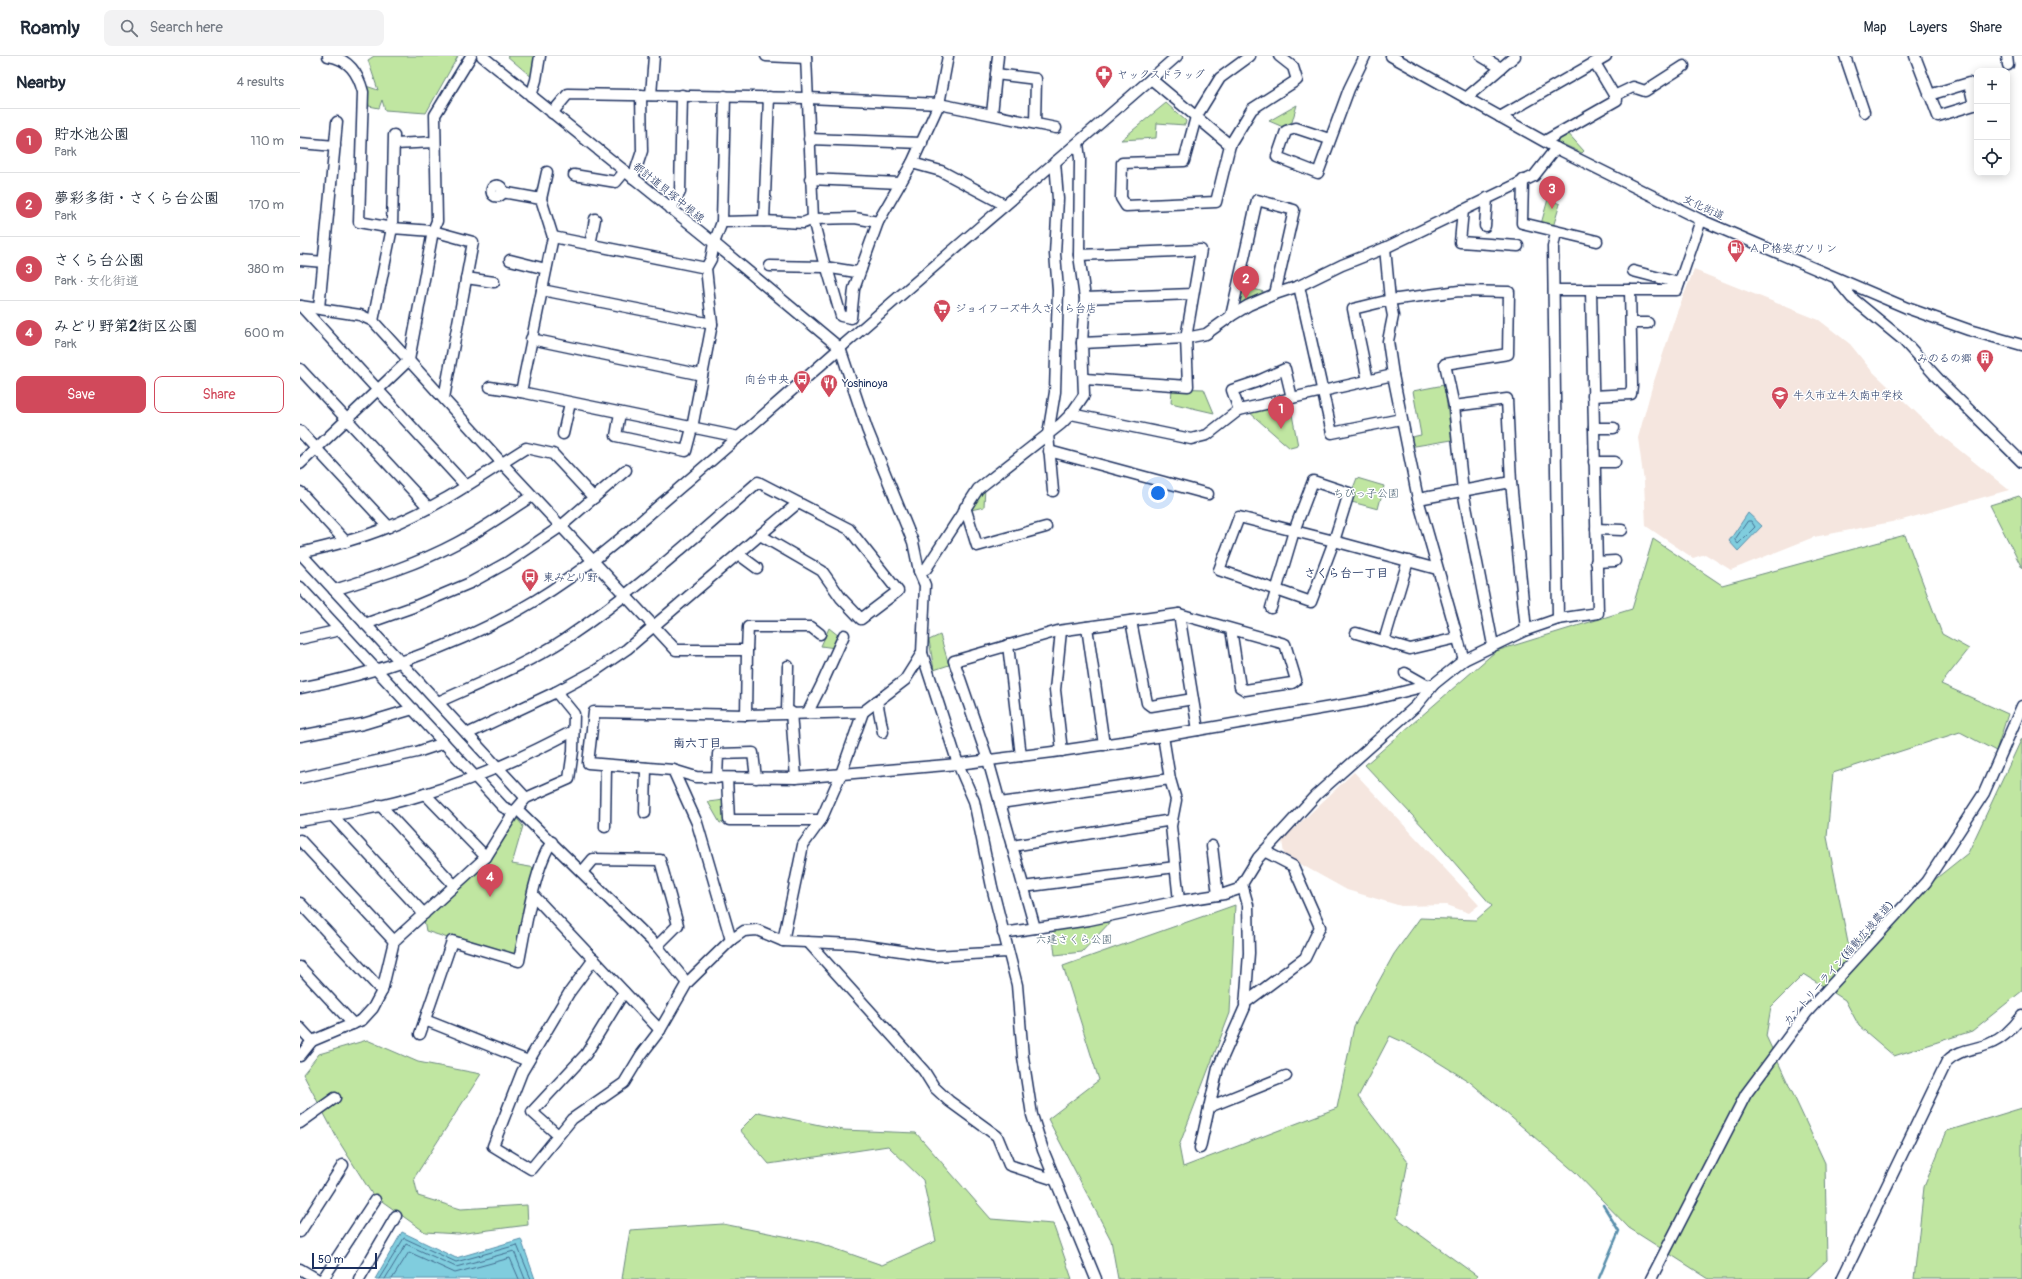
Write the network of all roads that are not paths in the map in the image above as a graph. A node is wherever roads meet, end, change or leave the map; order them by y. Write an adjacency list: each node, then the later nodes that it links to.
1 (328, 56): 75 (street)
2 (471, 56): 47 (street)
3 (482, 56): 29 (street, 都計道貝塚中根線)
4 (540, 56): 29 (street)
5 (654, 56): 26 (street)
6 (766, 56): 19 (street)
7 (948, 56): 35 (street)
8 (998, 56): 24 (street)
9 (1177, 56): 25 (street)
10 (1250, 56): 39 (street)
11 (1279, 56): 51 (street)
12 (1365, 56): 45 (street)
13 (1391, 56): 20 (street, 女化街道)
14 (1481, 56): 23 (street)
15 (1514, 56): 23 (street)
16 (1606, 56): 21 (street)
17 (1845, 56): 36 (street)
18 (1915, 56): 28 (street)
19 (806, 57): 33 (street)
20 (1404, 59): 34 (street, 女化街道)
21 (1595, 63): 31 (street); 40 (street)
22 (1684, 66): 31 (street)
23 (1501, 68): 34 (street)
24 (996, 74): 38 (street); 42 (street)
25 (1151, 79): 39 (street); 50 (street)
26 (646, 95): 27 (street); 37 (street); 58 (street)
27 (682, 95): 30 (street); 66 (street)
28 (1929, 95)
29 (531, 96): 37 (street, 都計道貝塚中根線)
30 (725, 96): 32 (street); 72 (street)
31 (1614, 96): 46 (street)
32 (768, 98): 33 (street); 71 (street)
33 (808, 98): 35 (street); 44 (street)
34 (1466, 98): 40 (street, 女化街道)
35 (939, 104): 38 (street); 49 (street)
36 (1864, 112)
37 (552, 113): 58 (street, 都計道貝塚中根線)
38 (992, 114): 42 (street)
39 (1196, 117): 51 (street); 51 (street)
40 (1500, 117): 46 (street, 女化街道)
41 (337, 122): 52 (street)
42 (1035, 123): 43 (street)
43 (1056, 128)
44 (809, 139): 49 (street); 59 (street)
45 (1329, 139): 45 (street)
46 (1545, 141): 53 (street, 女化街道)
47 (435, 142): 75 (street); 76 (street)
48 (300, 143): 52 (street)
49 (922, 143): 55 (street)
50 (1078, 143): 54 (street); 84 (street)
51 (1230, 144)
52 (335, 146): 87 (street)
53 (1556, 148): 60 (street); 70 (street, 女化街道)
54 (1055, 162): 65 (street); 144 (street)
55 (912, 163): 61 (street); 65 (street)
56 (547, 172): 64 (street)
57 (574, 175): 58 (street)
58 (629, 175): 66 (street, 都計道貝塚中根線)
59 (810, 179): 61 (street); 69 (street)
60 (1523, 180): 63 (street); 77 (street)
61 (900, 183): 73 (street)
62 (502, 192): 64 (street)
63 (1487, 198): 67 (street); 74 (street)
64 (541, 199): 78 (street)
65 (1005, 205): 118 (street)
66 (671, 209): 80 (street, 都計道貝塚中根線)
67 (1463, 210): 82 (street); 83 (street)
68 (595, 219): 81 (street)
69 (813, 219): 71 (street); 73 (street); 90 (street)
70 (1701, 220): 95 (street, 女化街道); 97 (street)
71 (764, 221): 72 (street)
72 (722, 222): 80 (street)
73 (878, 222): 92 (street)
74 (1485, 226)
75 (392, 228): 76 (street); 110 (street)
76 (433, 231): 94 (street); 119 (street)
77 (1556, 232): 79 (street); 100 (street)
78 (553, 237): 81 (street); 91 (street)
79 (1597, 241)
80 (714, 243): 89 (street); 118 (street, 都計道貝塚中根線)
81 (590, 244): 89 (street)
82 (1518, 246)
83 (1385, 248): 98 (street); 106 (street)
84 (1079, 255): 103 (street); 105 (street)
85 (300, 260): 87 (street)
86 (510, 260): 91 (street)
87 (324, 262): 108 (street)
88 (770, 266): 90 (street)
89 (706, 268): 112 (street)
90 (826, 268): 92 (street); 92 (street)
91 (546, 269): 99 (street)
92 (861, 269)
93 (1633, 271): 97 (street)
94 (466, 278): 96 (street); 130 (street)
95 (1837, 279): 117 (street, 女化街道); 150 (street)
96 (494, 282)
97 (1679, 283): 102 (street)
98 (1299, 286): 104 (street); 127 (street)
99 (542, 290): 112 (street); 115 (street)
100 (1554, 290): 101 (street); 190 (street)
101 (1591, 290): 102 (street); 129 (street)
102 (1630, 290): 113 (street)
103 (1193, 294): 105 (street); 114 (street)
104 (1275, 294): 109 (street); 109 (street)
105 (1085, 298): 116 (street)
106 (1390, 300): 122 (street); 124 (street); 133 (street)
107 (301, 306): 108 (street); 126 (street)
108 (319, 308): 110 (street)
109 (1230, 316): 114 (street)
110 (373, 321): 119 (street)
111 (1648, 323): 113 (street)
112 (712, 324): 121 (street)
113 (1631, 324): 129 (street)
114 (1186, 338): 116 (street); 123 (street)
115 (531, 339): 121 (street); 128 (street)
116 (1082, 343): 123 (street)
117 (2022, 346)
118 (840, 348): 145 (street); 183 (street)
119 (409, 360): 126 (street); 130 (street)
120 (300, 369): 137 (street)
121 (702, 375): 139 (street)
122 (1393, 375): 124 (street); 138 (street)
123 (1085, 379): 136 (street)
124 (1368, 381): 127 (street)
125 (490, 387): 128 (street)
126 (378, 390): 137 (street); 155 (street)
127 (1322, 391): 131 (street); 138 (street)
128 (521, 392): 132 (street)
129 (1593, 396): 140 (street)
130 (444, 398): 151 (street)
131 (1292, 398): 134 (street); 134 (street)
132 (570, 403): 135 (street); 143 (street)
133 (1454, 406): 154 (street); 156 (street)
134 (1239, 410): 136 (street)
135 (620, 413): 139 (street); 139 (street)
136 (1071, 414): 144 (street)
137 (346, 419): 146 (street); 165 (street)
138 (1401, 419): 162 (street)
139 (692, 428): 145 (street)
140 (1594, 428): 141 (street); 148 (street)
141 (1614, 428)
142 (300, 431): 146 (street)
143 (563, 434)
144 (1048, 434): 147 (street); 164 (street)
145 (739, 437): 177 (street)
146 (316, 449): 152 (street); 166 (street)
147 (1049, 451): 158 (street); 159 (street)
148 (1594, 462): 149 (street); 169 (street)
149 (1615, 462)
150 (2022, 462)
151 (502, 463): 155 (street); 160 (street); 161 (street)
152 (300, 464)
153 (626, 470): 161 (street)
154 (1511, 482): 156 (street); 197 (street)
155 (466, 486): 165 (street)
156 (1463, 490): 162 (street); 206 (street)
157 (300, 492): 174 (street)
158 (1053, 492)
159 (1208, 494)
160 (532, 496): 167 (street); 184 (street)
161 (594, 498): 167 (street)
162 (1418, 499): 182 (street)
163 (798, 503): 172 (street); 172 (street); 187 (street)
164 (965, 507): 168 (street); 183 (street)
165 (429, 508): 166 (street)
166 (389, 527): 174 (street)
167 (560, 527): 177 (street); 192 (street)
168 (1046, 527)
169 (1596, 529): 170 (street); 180 (street)
170 (1622, 530)
171 (1294, 531): 173 (street); 173 (street); 185 (street); 185 (street)
172 (760, 535): 176 (street)
173 (1334, 541): 178 (street); 185 (street)
174 (346, 542): 175 (street)
175 (300, 553): 184 (street)
176 (738, 554): 181 (street); 194 (street)
177 (593, 561): 187 (street); 210 (street)
178 (1408, 561): 182 (street); 204 (street)
179 (1615, 561): 180 (street)
180 (1596, 562): 190 (street)
181 (757, 568)
182 (1437, 569): 202 (street)
183 (919, 571): 208 (street)
184 (334, 590): 192 (street)
185 (1276, 590): 188 (street)
186 (302, 592): 196 (street)
187 (625, 595): 194 (street); 219 (street)
188 (1270, 608)
189 (1179, 614): 191 (street); 195 (street); 217 (street)
190 (1558, 619): 197 (street)
191 (1131, 621): 193 (street); 217 (street)
192 (365, 624): 210 (street)
193 (1087, 627): 198 (street); 233 (street)
194 (654, 628): 207 (street); 216 (street)
195 (1231, 629): 195 (street)
196 (340, 630): 203 (street); 212 (street)
197 (1526, 630): 206 (street)
198 (1061, 631): 205 (street); 234 (street)
199 (1356, 633): 204 (street)
200 (820, 634): 207 (street)
201 (844, 635): 223 (street)
202 (1457, 638): 204 (street); 209 (street)
203 (300, 639)
204 (1384, 641)
205 (1008, 645): 235 (street); 236 (street)
206 (1493, 645): 209 (street)
207 (747, 650): 225 (street)
208 (922, 654): 218 (street); 237 (street)
209 (1464, 660): 214 (street)
210 (401, 663): 212 (street); 219 (street)
211 (788, 666): 222 (street)
212 (376, 669): 215 (street); 221 (street)
213 (1404, 673): 214 (street)
214 (1431, 685): 226 (street); 264 (street)
215 (300, 688)
216 (556, 692): 227 (street); 229 (street)
217 (1193, 699): 226 (street)
218 (877, 701): 224 (street); 228 (street)
219 (438, 702): 229 (street)
220 (2022, 706): 315 (street, カントリーライン(稲敷広域農道))
221 (414, 709): 230 (street); 232 (street)
222 (789, 712): 223 (street); 225 (street); 247 (street)
223 (808, 712): 224 (street)
224 (863, 712): 242 (street)
225 (746, 715): 238 (street)
226 (1198, 730): 231 (street)
227 (573, 731): 239 (street); 250 (street)
228 (883, 732)
229 (467, 734): 239 (street)
230 (300, 736)
231 (1163, 736): 233 (street); 248 (street)
232 (444, 742): 243 (street); 244 (street)
233 (1104, 745): 234 (street)
234 (1062, 751): 235 (street)
235 (1021, 756): 236 (street)
236 (988, 760): 237 (street); 251 (street)
237 (958, 764): 242 (street); 277 (street)
238 (606, 765): 240 (street); 259 (street)
239 (497, 767): 243 (street); 250 (street)
240 (646, 768): 241 (street); 254 (street)
241 (673, 770): 245 (street); 278 (street)
242 (841, 774): 247 (street); 256 (street)
243 (475, 776): 249 (street); 253 (street)
244 (300, 778)
245 (722, 778): 246 (street); 246 (street); 256 (street)
246 (756, 778): 247 (street)
247 (796, 778)
248 (1170, 779): 251 (street); 257 (street)
249 (425, 794): 252 (street); 265 (street)
250 (526, 798): 253 (street)
251 (1000, 803): 262 (street)
252 (380, 805): 255 (street); 269 (street)
253 (515, 810): 261 (street); 265 (street)
254 (645, 813)
255 (332, 816): 258 (street); 275 (street)
256 (820, 820): 280 (street)
257 (1172, 820): 262 (street); 266 (street)
258 (300, 821)
259 (605, 827)
260 (300, 840): 279 (street)
261 (552, 842): 267 (street); 271 (street)
262 (1012, 846): 270 (street)
263 (1212, 846): 272 (street)
264 (1264, 851): 268 (street); 289 (street)
265 (486, 857): 269 (street)
266 (1175, 867): 270 (street); 273 (street)
267 (582, 872): 282 (street); 282 (street)
268 (1242, 884): 272 (street); 289 (street)
269 (454, 885): 275 (street)
270 (1024, 887): 276 (street)
271 (533, 895): 284 (street); 291 (street)
272 (1218, 895): 273 (street)
273 (1179, 901): 276 (street)
274 (300, 904): 287 (street)
275 (424, 914): 279 (street)
276 (1035, 928): 277 (street)
277 (1003, 933): 283 (street)
278 (731, 940): 280 (street); 286 (street)
279 (394, 941): 287 (street)
280 (783, 941): 281 (street)
281 (808, 942): 283 (street); 306 (street)
282 (657, 946): 286 (street)
283 (1008, 952): 306 (street)
284 (594, 959): 288 (street); 298 (street)
285 (300, 967): 292 (street)
286 (687, 983): 294 (street)
287 (382, 991): 292 (street)
288 (624, 992): 294 (street); 303 (street)
289 (1245, 1002): 301 (street)
290 (2022, 1016): 316 (street)
291 (425, 1020): 295 (street); 298 (street)
292 (353, 1024): 296 (street)
293 (300, 1028): 296 (street)
294 (660, 1030): 303 (street)
295 (420, 1034)
296 (312, 1041): 297 (street)
297 (300, 1056)
298 (528, 1061): 303 (street)
299 (1286, 1076): 301 (street)
300 (335, 1098): 302 (street)
301 (1209, 1107): 304 (street)
302 (300, 1123)
303 (558, 1135)
304 (1200, 1148)
305 (343, 1165): 309 (street)
306 (1055, 1180): 314 (street)
307 (375, 1200): 312 (street)
308 (396, 1216): 313 (street)
309 (300, 1232)
310 (300, 1268): 311 (street)
311 (317, 1279)
312 (323, 1279)
313 (359, 1279)
314 (1096, 1279)
315 (1650, 1279)
316 (1842, 1279)

